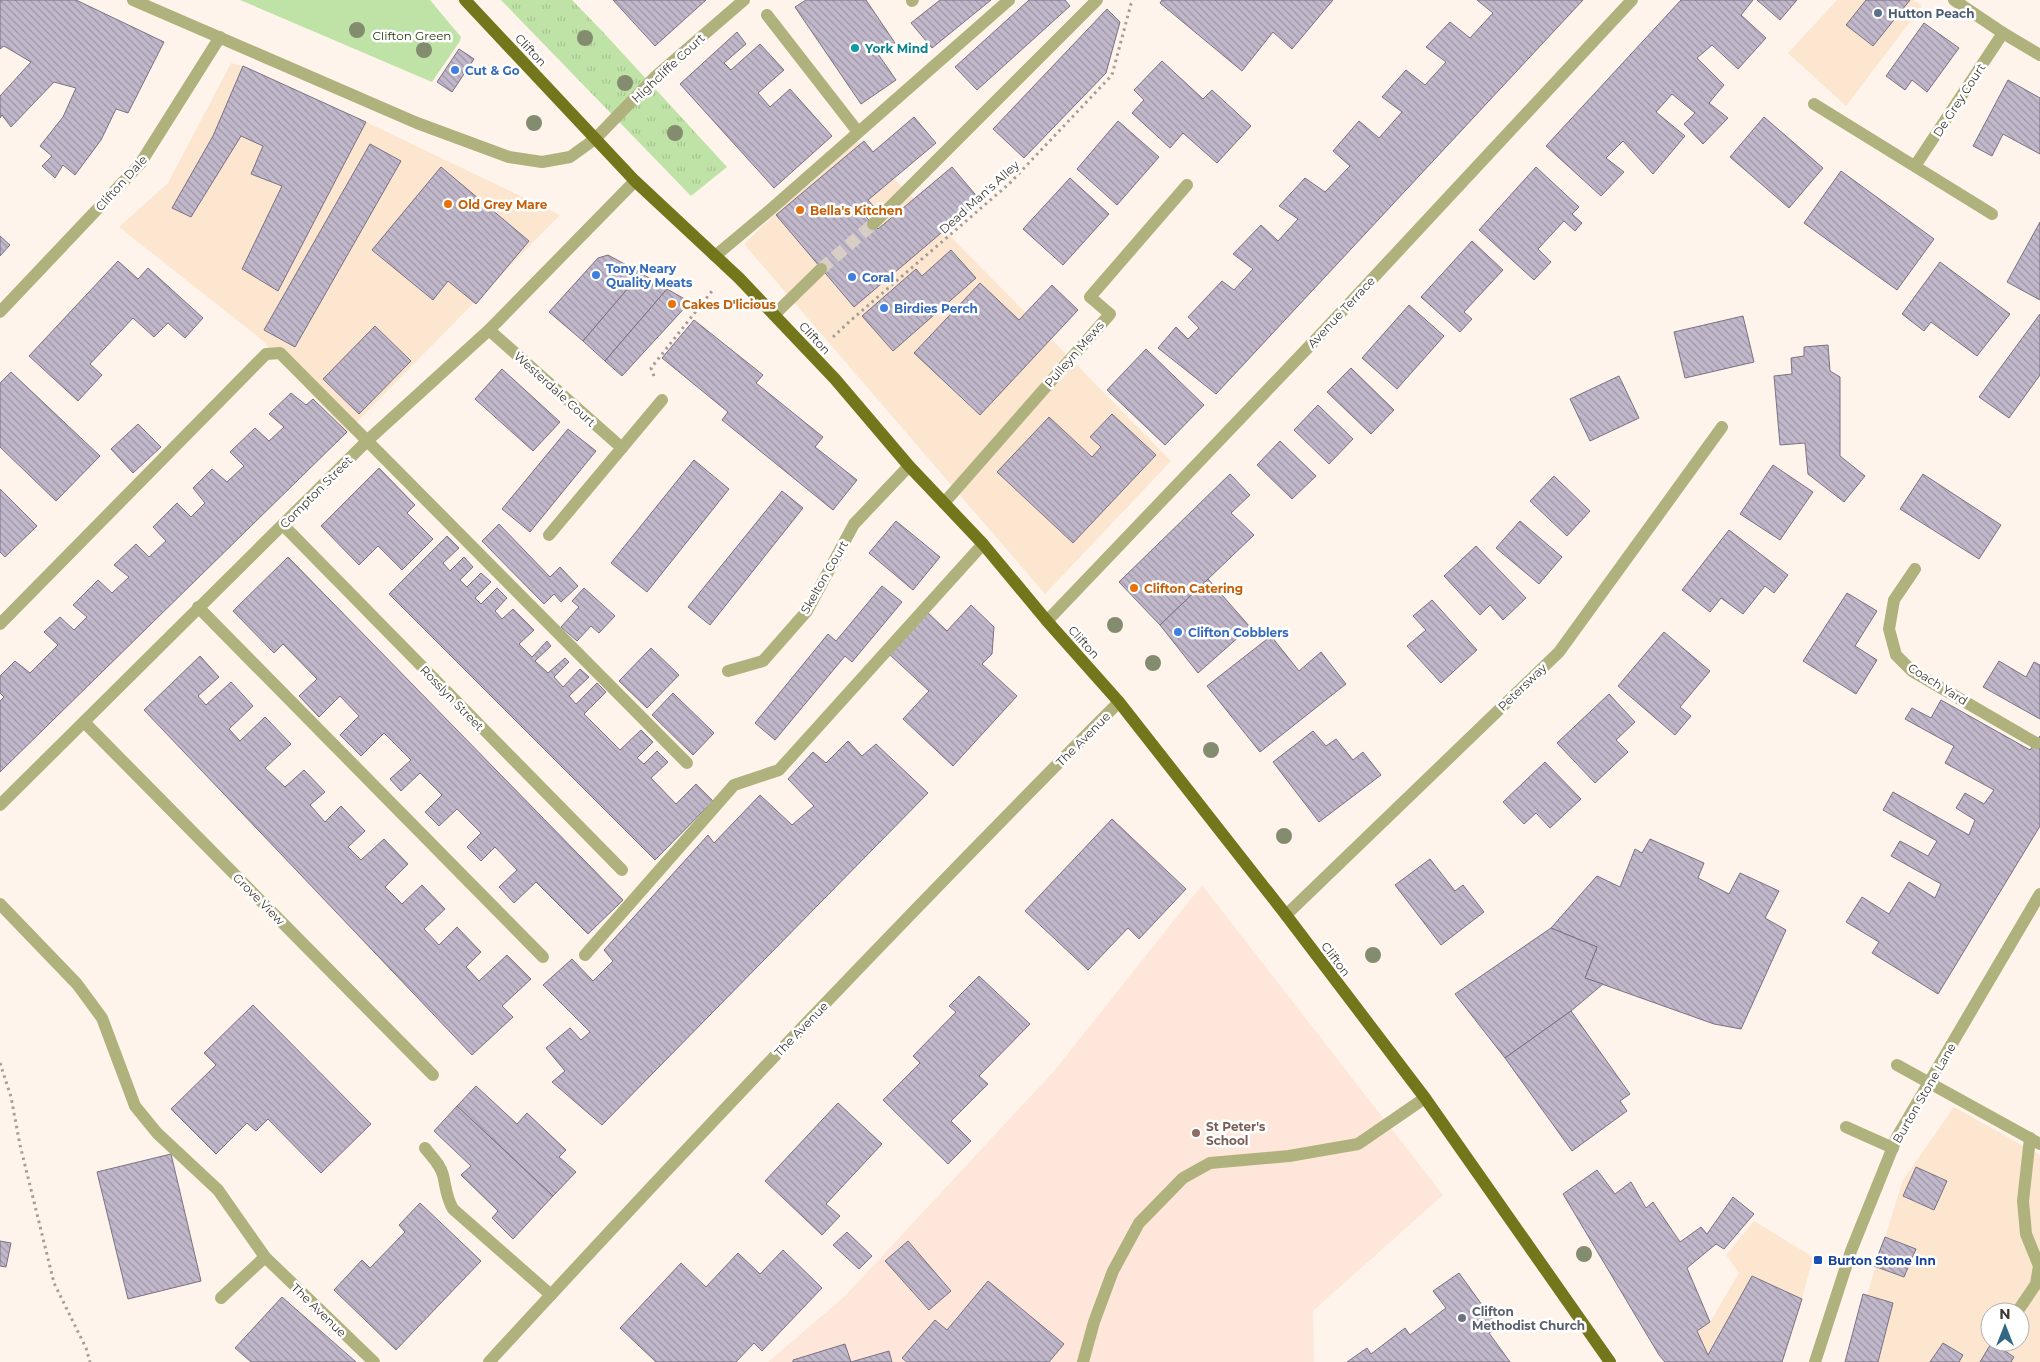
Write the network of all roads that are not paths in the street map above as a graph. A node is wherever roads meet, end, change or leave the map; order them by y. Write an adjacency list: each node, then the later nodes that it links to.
1 (134, 0): 10 (street)
2 (465, 0): 14 (main road, Clifton)
3 (744, 0): 14 (street, Highcliffe Court)
4 (1009, 0): 13 (street)
5 (1097, 0): 19 (street)
6 (1632, 0): 36 (street, Avenue Terrace)
7 (1954, 0): 9 (street)
8 (767, 15): 13 (street)
9 (2002, 33): 11 (street); 15 (street, De Grey Court)
10 (220, 37): 14 (street); 22 (street, Clifton Dale)
11 (2040, 55)
12 (1814, 104): 15 (street)
13 (858, 132): 20 (street)
14 (595, 139): 16 (main road, Clifton)
15 (1915, 166): 18 (street)
16 (635, 180): 20 (main road, Clifton); 24 (street, Compton Street)
17 (1187, 184): 30 (street, Pulleyn Mews)
18 (1992, 214)
19 (873, 224)
20 (715, 256): 23 (main road, Clifton)
21 (821, 269): 23 (street)
22 (0, 312)
23 (774, 315): 29 (main road, Clifton)
24 (489, 330): 27 (street, Compton Street); 28 (street, Westerdale Court)
25 (662, 400): 28 (street)
26 (1722, 427): 47 (street, Petersway)
27 (368, 440): 31 (street, Compton Street); 37 (street); 42 (street)
28 (622, 448): 32 (street)
29 (910, 466): 30 (main road, Clifton); 38 (street, Skelton Court)
30 (944, 503): 33 (main road, Clifton)
31 (283, 525): 35 (street, Compton Street); 44 (street, Rosslyn Street)
32 (549, 535)
33 (983, 544): 36 (main road, Clifton); 48 (street)
34 (1915, 569): 41 (street, Coach Yard)
35 (198, 608): 40 (street, Compton Street); 49 (street)
36 (1047, 621): 39 (main road, Clifton)
37 (0, 624)
38 (728, 671)
39 (1119, 702): 47 (main road, Clifton); 59 (street, The Avenue)
40 (84, 722): 43 (street, Compton Street); 51 (street, Grove View)
41 (2036, 742)
42 (687, 763)
43 (0, 805)
44 (622, 870)
45 (2040, 894): 52 (street, Burton Stone Lane)
46 (0, 904): 58 (street, The Avenue)
47 (1286, 915): 53 (main road, Clifton)
48 (585, 955)
49 (543, 957)
50 (1897, 1065): 52 (street)
51 (433, 1075)
52 (1930, 1082): 55 (street); 57 (street, Burton Stone Lane)
53 (1424, 1098): 64 (street); 65 (main road, Clifton)
54 (1846, 1127): 57 (street)
55 (2035, 1141): 61 (street)
56 (425, 1148): 59 (street)
57 (1893, 1148): 66 (street, Burton Stone Lane)
58 (265, 1257): 60 (street); 62 (street, The Avenue)
59 (551, 1295): 63 (street, The Avenue)
60 (221, 1298)
61 (2024, 1302)
62 (374, 1362)
63 (489, 1362)
64 (1083, 1362)
65 (1610, 1362)
66 (1815, 1362)

